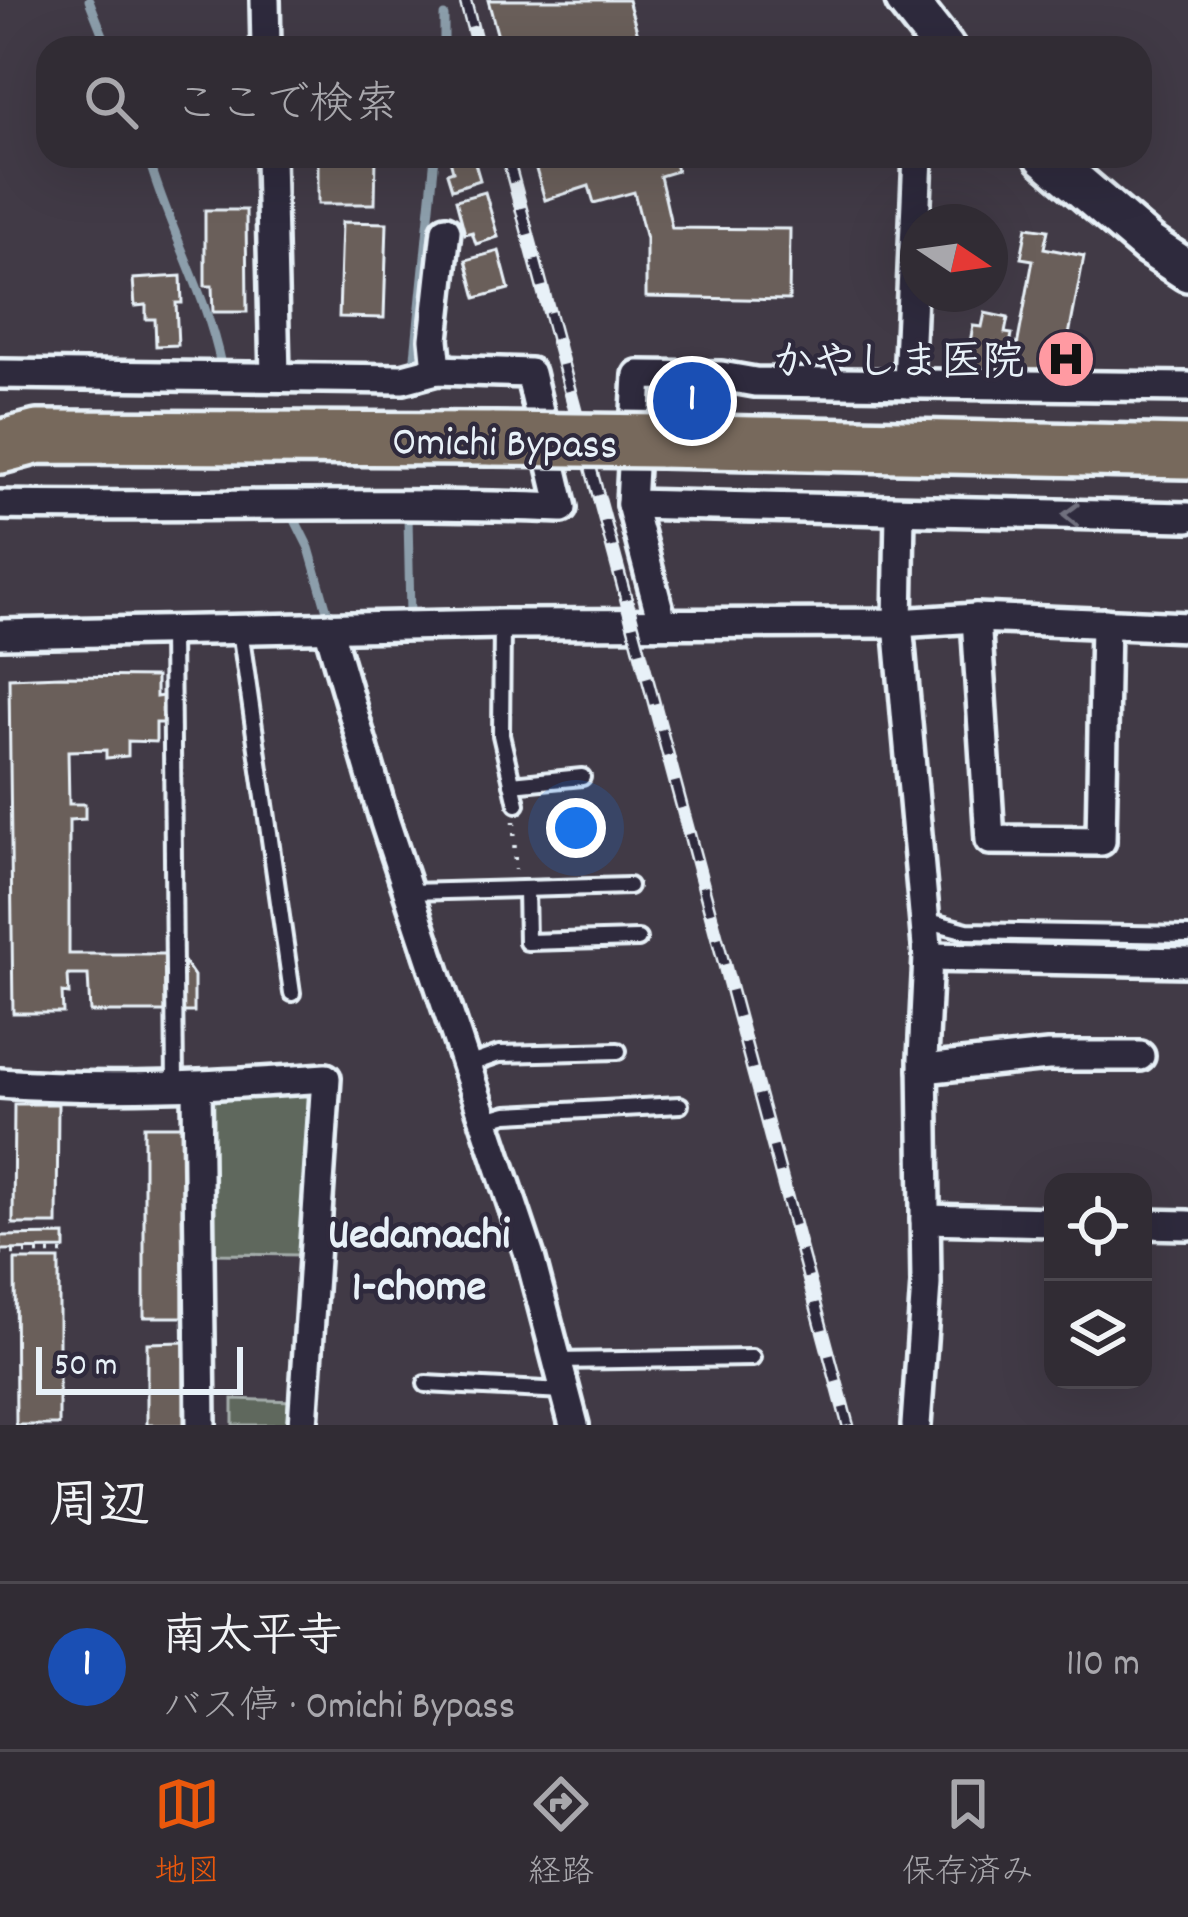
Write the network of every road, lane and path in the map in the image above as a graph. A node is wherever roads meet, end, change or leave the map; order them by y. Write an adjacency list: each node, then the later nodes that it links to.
1 (265, 0): 3 (street)
2 (906, 0): 4 (main road)
3 (266, 36)
4 (934, 36)
5 (270, 168): 12 (street)
6 (918, 168): 13 (street)
7 (1060, 168): 9 (main road)
8 (446, 230): 10 (street)
9 (1188, 271)
10 (437, 370): 12 (street); 18 (street)
11 (0, 374): 12 (street)
12 (275, 377)
13 (908, 384): 14 (street); 17 (street)
14 (1188, 388)
15 (13, 436): 16 (highway, Omichi Bypass, bridge)
16 (1188, 452)
17 (631, 504): 19 (street); 22 (street)
18 (0, 505)
19 (900, 512): 20 (street, one-way to 19); 23 (street)
20 (1188, 517)
21 (976, 618): 23 (street); 24 (street); 24 (street)
22 (662, 622): 23 (street); 25 (street)
23 (898, 623): 37 (street)
24 (1105, 623): 27 (street)
25 (502, 624): 26 (street); 32 (lane)
26 (328, 627): 28 (street); 36 (street)
27 (1188, 628)
28 (240, 629): 29 (street); 42 (lane)
29 (172, 631): 30 (street); 48 (lane)
30 (0, 634)
31 (582, 777): 32 (lane)
32 (512, 784): 33 (lane)
33 (517, 804): 35 (path)
34 (628, 886): 35 (lane)
35 (520, 889): 36 (lane); 39 (lane)
36 (410, 892): 45 (street)
37 (925, 920): 38 (lane); 40 (street)
38 (1188, 935)
39 (638, 939)
40 (928, 957): 41 (street); 46 (street)
41 (1188, 962)
42 (292, 993)
43 (618, 1051): 45 (lane)
44 (1140, 1057): 46 (street)
45 (467, 1065): 50 (street)
46 (923, 1069): 51 (street)
47 (0, 1083): 48 (street)
48 (186, 1087): 61 (street); 62 (street)
49 (680, 1106): 50 (lane)
50 (486, 1120): 58 (street)
51 (925, 1220): 52 (street); 64 (street)
52 (1044, 1222)
53 (1152, 1224): 54 (street)
54 (1188, 1225)
55 (69, 1252): 56 (path)
56 (0, 1253)
57 (752, 1358): 58 (lane)
58 (557, 1361): 60 (street)
59 (426, 1384): 60 (lane)
60 (564, 1391): 63 (street)
61 (202, 1425)
62 (303, 1425)
63 (574, 1425)
64 (916, 1425)

